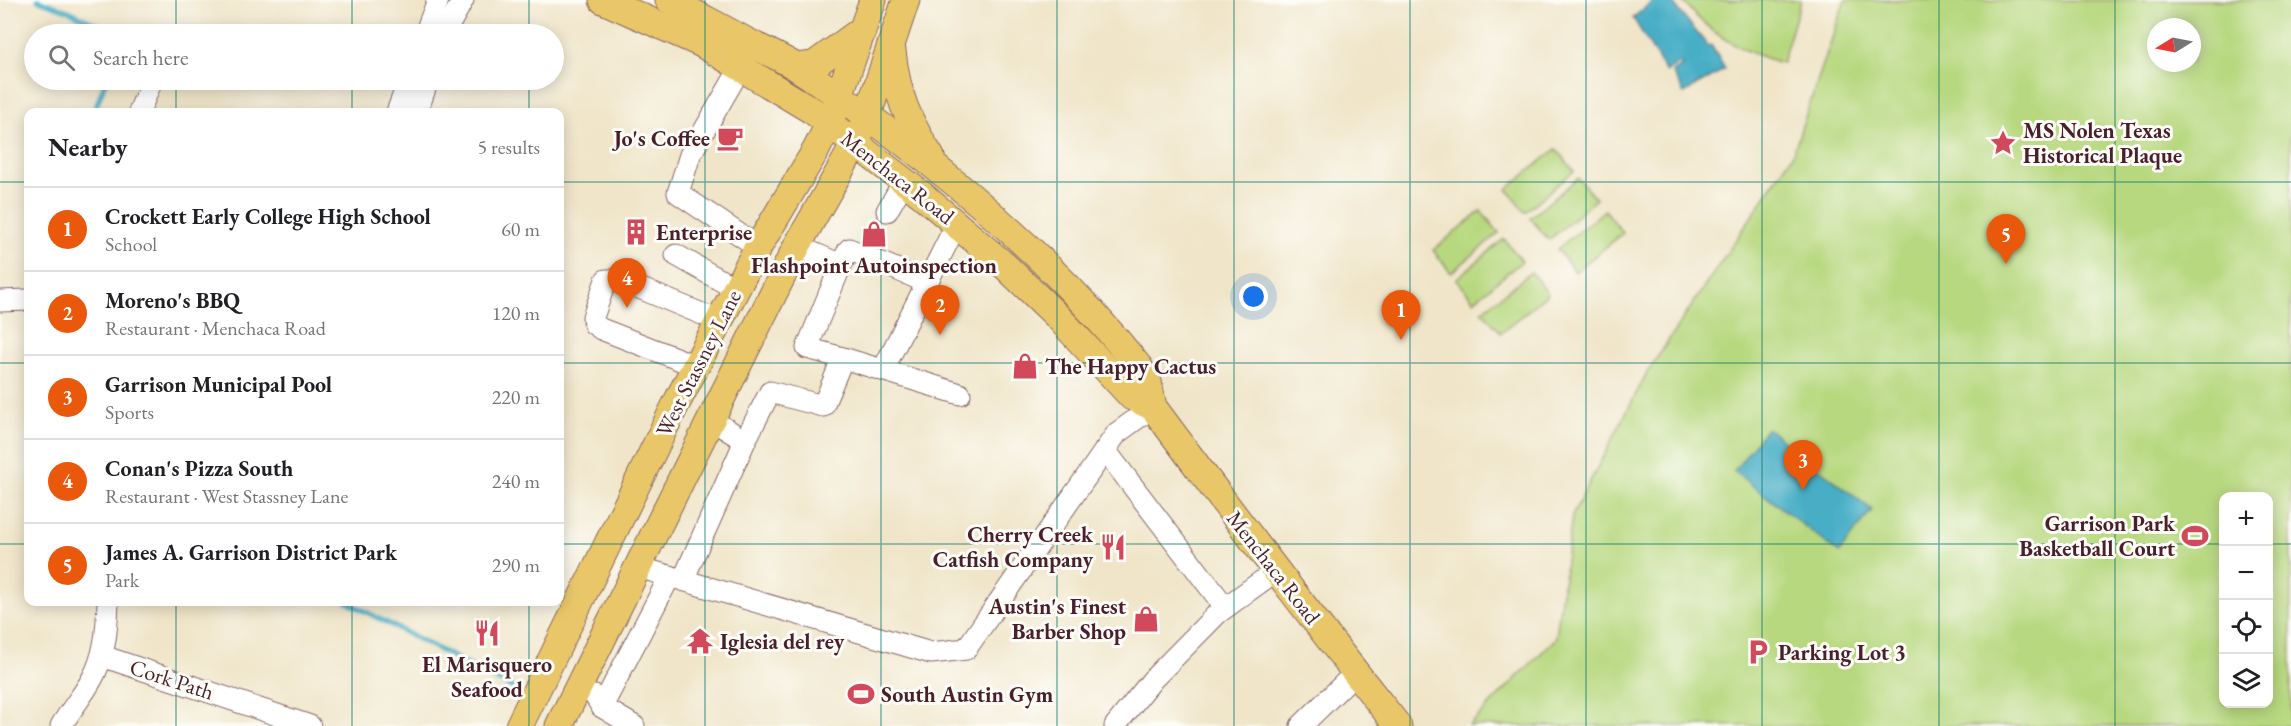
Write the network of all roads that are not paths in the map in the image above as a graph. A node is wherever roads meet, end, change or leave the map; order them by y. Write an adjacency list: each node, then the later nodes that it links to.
1 (438, 0): 7 (street)
2 (463, 0): 8 (street)
3 (603, 0): 11 (main road, Menchaca Road)
4 (669, 0): 12 (main road, Menchaca Road)
5 (873, 0): 9 (main road, West Stassney Lane)
6 (906, 0): 10 (main road, West Stassney Lane)
7 (429, 24)
8 (450, 24)
9 (862, 30): 12 (main road); 16 (main road, West Stassney Lane)
10 (891, 44): 20 (main road, West Stassney Lane); 23 (main road)
11 (741, 67): 21 (main road, Menchaca Road); 28 (street)
12 (796, 67): 16 (main road, Menchaca Road)
13 (148, 90): 17 (street)
14 (405, 90): 18 (street)
15 (425, 90): 19 (street)
16 (840, 96): 20 (main road, Menchaca Road); 21 (main road, West Stassney Lane)
17 (141, 108)
18 (398, 108)
19 (418, 108)
20 (867, 117): 22 (main road, West Stassney Lane); 23 (main road, Menchaca Road)
21 (829, 124): 22 (main road, Menchaca Road); 28 (main road, West Stassney Lane)
22 (855, 144): 24 (main road, Menchaca Road); 27 (main road, West Stassney Lane)
23 (939, 171): 41 (main road, Menchaca Road)
24 (904, 181): 25 (street); 26 (main road, Menchaca Road)
25 (886, 212)
26 (957, 223): 31 (street); 41 (main road, Menchaca Road)
27 (797, 246): 30 (street); 39 (main road, West Stassney Lane)
28 (758, 247): 32 (main road, West Stassney Lane)
29 (676, 255): 32 (street)
30 (841, 265): 31 (street); 36 (street)
31 (926, 282): 38 (street)
32 (736, 289): 35 (main road, West Stassney Lane)
33 (24, 300): 34 (street)
34 (0, 301)
35 (719, 321): 37 (main road, West Stassney Lane); 37 (street)
36 (843, 358): 38 (street); 43 (street)
37 (696, 366): 39 (main road); 48 (main road, West Stassney Lane)
38 (883, 370): 40 (street)
39 (726, 392): 42 (main road, West Stassney Lane)
40 (960, 394)
41 (1153, 407): 44 (street); 46 (main road, Menchaca Road)
42 (712, 420): 43 (street); 45 (main road, West Stassney Lane)
43 (745, 441): 47 (street)
44 (1105, 450): 47 (street); 51 (street)
45 (638, 567): 47 (street); 49 (main road, West Stassney Lane)
46 (1277, 570): 51 (street); 53 (main road, Menchaca Road)
47 (676, 578): 55 (street)
48 (591, 579): 49 (main road); 59 (main road, West Stassney Lane)
49 (623, 596): 54 (main road, West Stassney Lane)
50 (108, 606): 52 (street)
51 (1225, 607): 62 (street)
52 (102, 656): 56 (street, Cork Path); 57 (street)
53 (1356, 673): 63 (street); 64 (main road, Menchaca Road)
54 (581, 684): 55 (street); 60 (main road, West Stassney Lane)
55 (602, 707): 61 (street)
56 (284, 721): 58 (street, Cork Path)
57 (61, 726)
58 (310, 726)
59 (519, 726)
60 (559, 726)
61 (634, 726)
62 (1115, 726)
63 (1301, 726)
64 (1398, 726)

